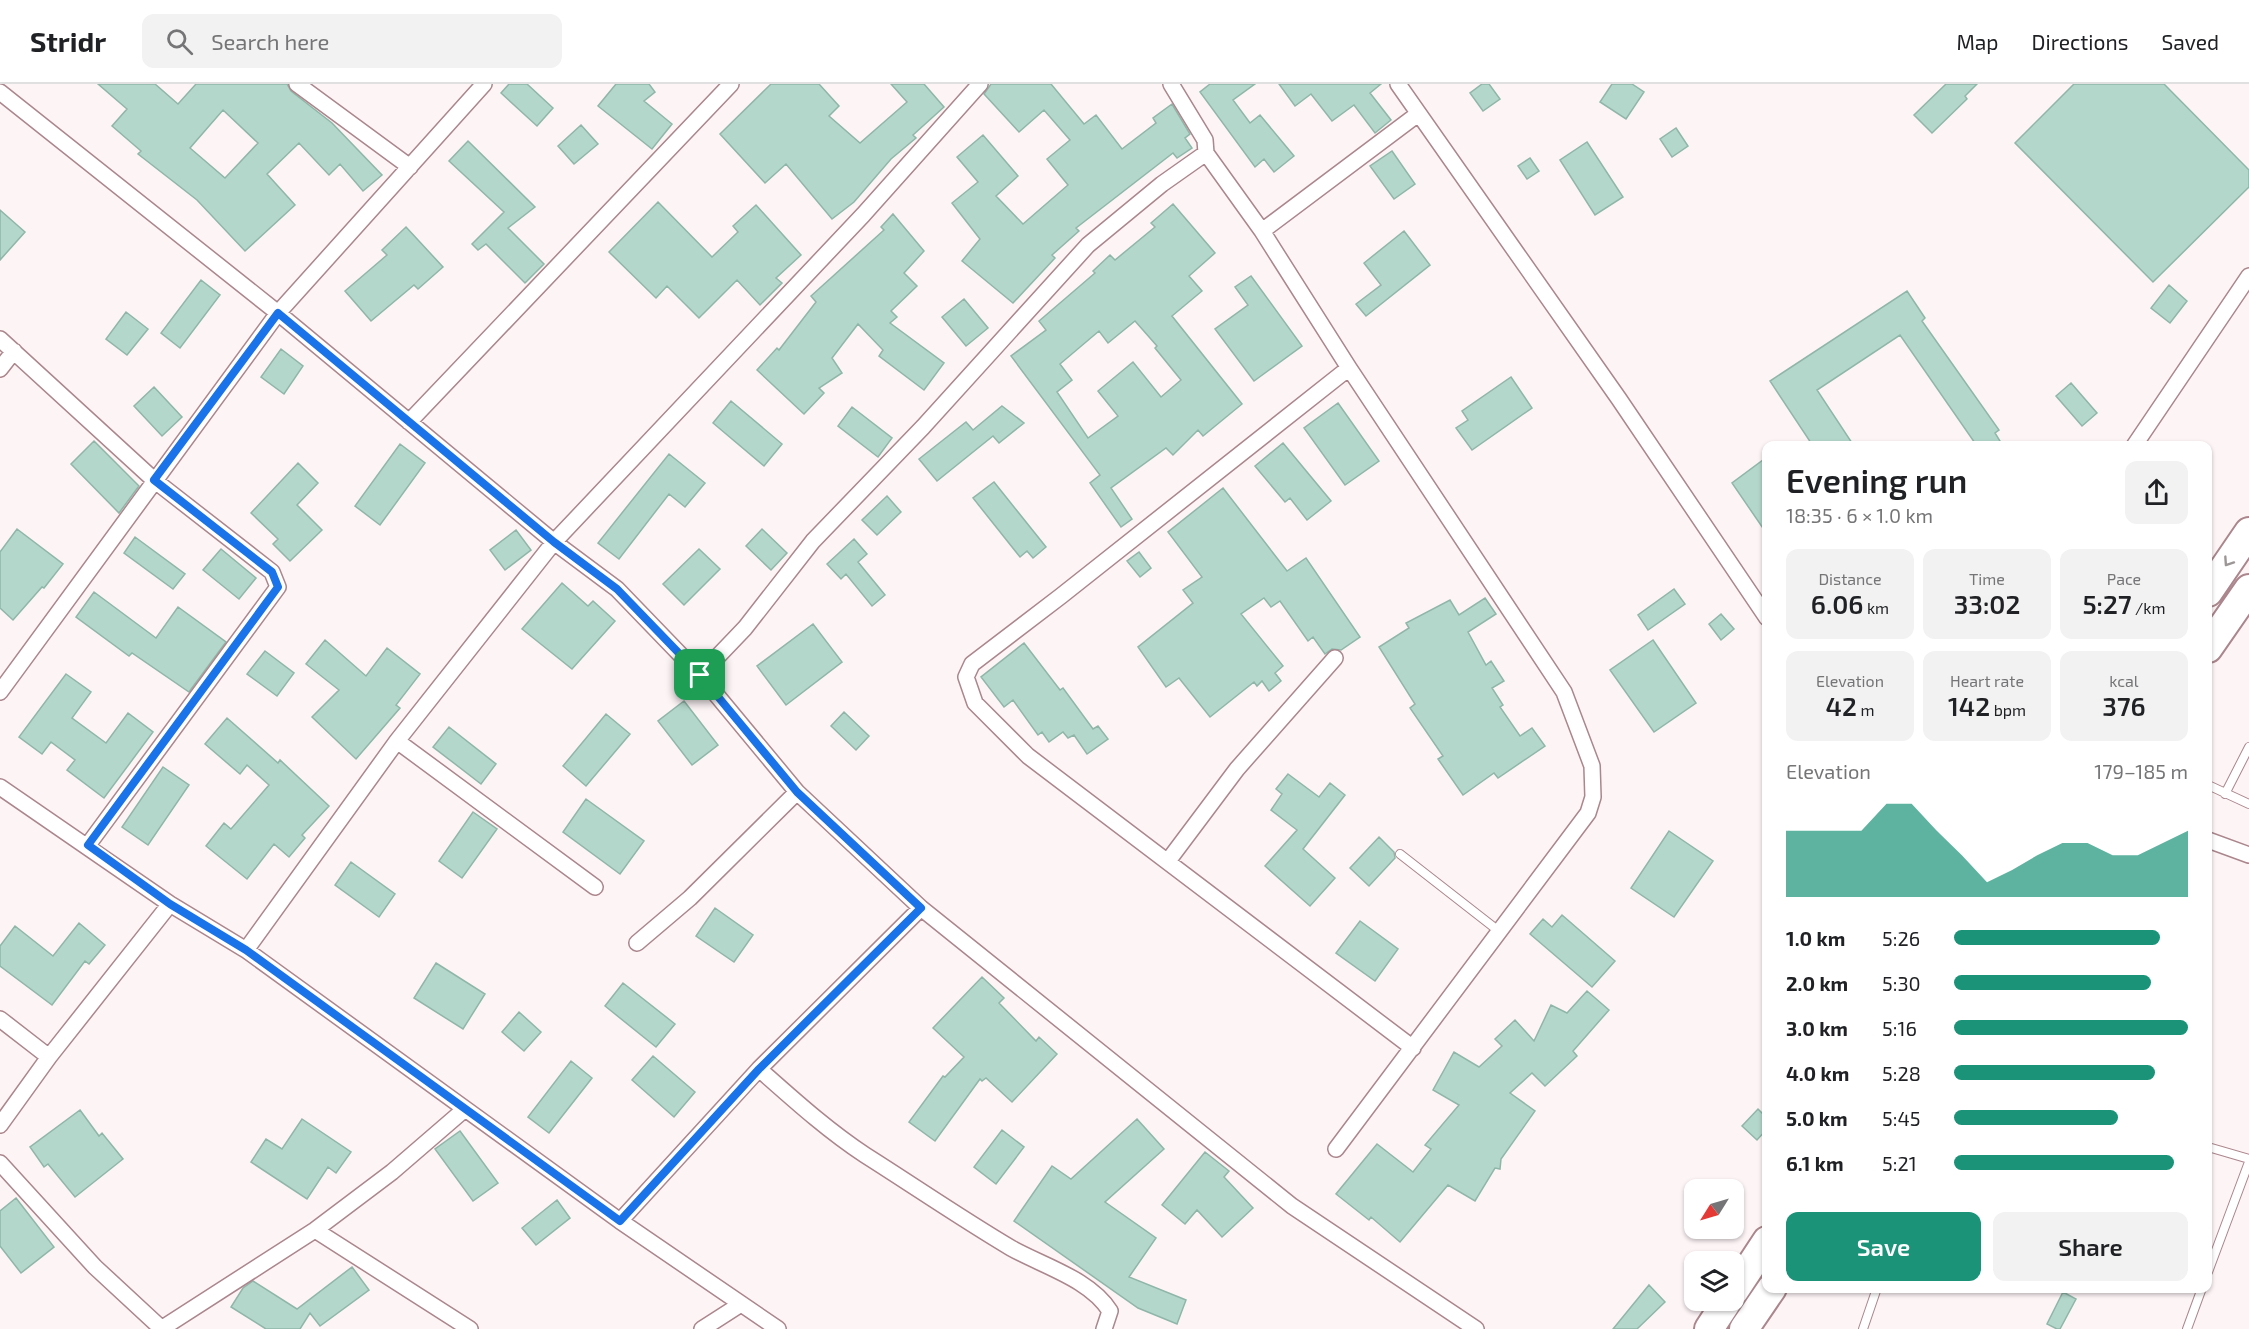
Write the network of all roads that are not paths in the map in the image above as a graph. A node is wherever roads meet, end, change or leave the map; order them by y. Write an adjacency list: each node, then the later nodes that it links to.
1 (297, 84): 10 (street)
2 (484, 84): 10 (street)
3 (731, 84): 18 (street)
4 (980, 84): 22 (street)
5 (1171, 84): 9 (street)
6 (1398, 84): 8 (street)
7 (2, 96): 13 (street)
8 (1418, 114): 11 (street); 25 (street)
9 (1206, 153): 11 (street); 28 (street)
10 (410, 167): 13 (street)
11 (1262, 231): 16 (street)
12 (2249, 276): 19 (street)
13 (278, 313): 18 (street); 20 (street)
14 (0, 339): 15 (street)
15 (14, 351): 17 (street); 20 (street)
16 (1348, 368): 41 (street); 45 (street)
17 (0, 369)
18 (409, 422): 22 (street)
19 (2137, 441)
20 (154, 480): 29 (street); 38 (street)
21 (2249, 532): 23 (highway, one-way to 23)
22 (554, 542): 28 (street); 30 (street)
23 (2212, 586)
24 (2249, 589): 26 (highway)
25 (1762, 611)
26 (2212, 642)
27 (1335, 658): 41 (street)
28 (700, 675): 34 (street)
29 (0, 692)
30 (397, 741): 42 (street); 47 (street)
31 (2249, 747): 35 (lane)
32 (0, 787): 38 (street)
33 (2212, 787): 35 (lane)
34 (797, 792): 44 (street); 46 (street)
35 (2225, 794): 36 (lane)
36 (2249, 804)
37 (2212, 841): 40 (street)
38 (88, 845): 43 (street)
39 (1400, 854): 45 (lane)
40 (2249, 855)
41 (1168, 861): 49 (street)
42 (595, 887)
43 (170, 904): 47 (street); 50 (street)
44 (921, 908): 51 (street); 74 (street)
45 (1500, 932): 49 (street)
46 (637, 943)
47 (246, 950): 52 (street)
48 (0, 1019): 50 (street)
49 (1413, 1048): 55 (street)
50 (49, 1057): 53 (street)
51 (759, 1069): 58 (street); 73 (street)
52 (465, 1109): 58 (street); 59 (street)
53 (0, 1125)
54 (2212, 1148): 56 (lane)
55 (1336, 1149)
56 (2249, 1161): 61 (lane)
57 (0, 1163): 69 (street)
58 (620, 1221): 66 (street)
59 (315, 1230): 69 (street); 70 (street)
60 (1762, 1249): 62 (highway)
61 (2212, 1261)
62 (1744, 1276)
63 (1769, 1293): 68 (highway)
64 (1875, 1293): 76 (lane)
65 (2200, 1293): 77 (lane)
66 (741, 1304): 71 (street); 72 (street)
67 (1720, 1311): 75 (highway)
68 (1747, 1327)
69 (162, 1329)
70 (470, 1329)
71 (702, 1329)
72 (778, 1329)
73 (1104, 1329)
74 (1476, 1329)
75 (1708, 1329)
76 (1863, 1329)
77 (2187, 1329)

